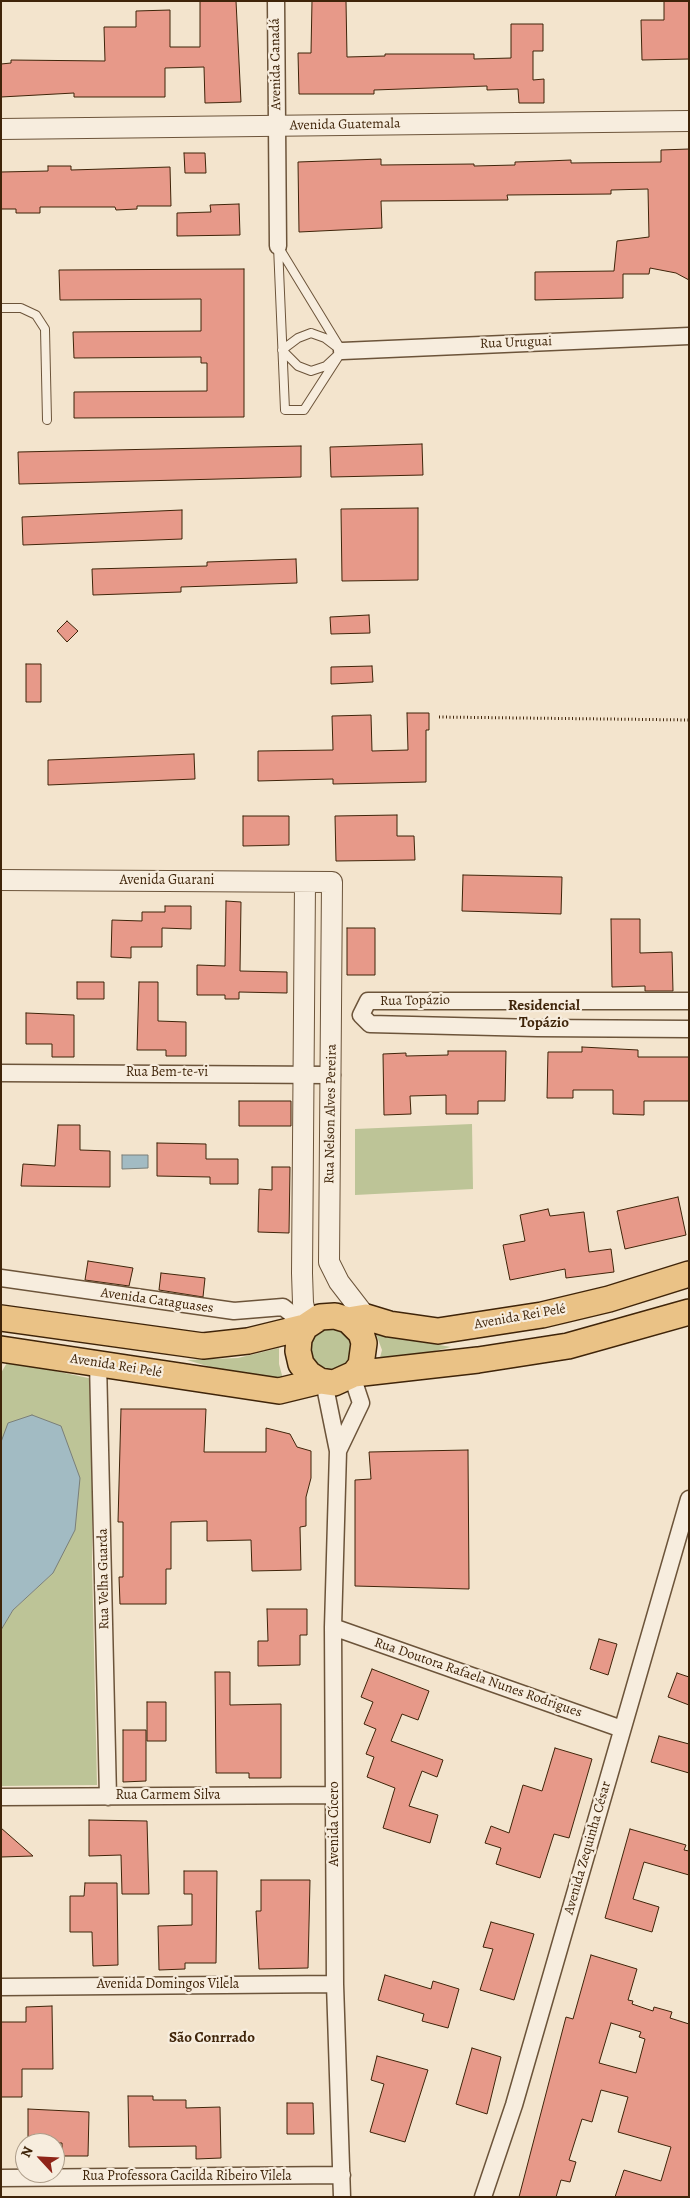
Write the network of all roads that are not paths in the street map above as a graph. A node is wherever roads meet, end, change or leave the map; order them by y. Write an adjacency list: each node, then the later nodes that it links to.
1 (276, 1): 3 (street, Avenida Canadá)
2 (689, 121): 3 (street, Avenida Guatemala)
3 (277, 126): 4 (street, Avenida Guatemala); 5 (street, Avenida Canadá)
4 (1, 129)
5 (278, 246): 8 (lane); 9 (lane)
6 (1, 308): 10 (lane)
7 (689, 336): 9 (street, Rua Uruguai)
8 (282, 350): 9 (lane); 9 (lane); 9 (lane)
9 (342, 350)
10 (47, 420)
11 (1, 880): 12 (street, Avenida Guarani)
12 (305, 882): 13 (street, Avenida Guarani); 21 (street, Rua Nelson Alves Pereira)
13 (332, 882): 22 (street, Rua Nelson Alves Pereira)
14 (537, 1000): 15 (street, Rua Topázio); 18 (street); 18 (street, Rua Topázio)
15 (555, 1000): 16 (street, Rua Topázio); 17 (street)
16 (689, 1001)
17 (556, 1027): 18 (street, Rua Topázio); 19 (street, Rua Topázio)
18 (537, 1028)
19 (689, 1029)
20 (1, 1073): 21 (street, Rua Bem-te-vi)
21 (305, 1073): 22 (street, Rua Bem-te-vi); 28 (street, Rua Nelson Alves Pereira)
22 (332, 1075): 27 (street, Rua Nelson Alves Pereira)
23 (689, 1274): 27 (main road, Avenida Rei Pelé)
24 (1, 1278): 28 (street, Avenida Cataguases)
25 (689, 1312): 31 (main road, Avenida Rei Pelé)
26 (1, 1318): 28 (main road, Avenida Rei Pelé)
27 (358, 1323): 28 (main road, Avenida Rei Pelé); 31 (main road)
28 (307, 1326): 32 (main road)
29 (1, 1349): 30 (main road, Avenida Rei Pelé)
30 (98, 1362): 32 (main road, Avenida Rei Pelé); 41 (street, Rua Velha Guarda)
31 (353, 1375): 32 (main road, Avenida Rei Pelé); 34 (street, Avenida Cícero)
32 (322, 1382): 33 (street, Avenida Cícero)
33 (333, 1425): 34 (lane); 35 (street, Avenida Cícero)
34 (352, 1425): 35 (street, Avenida Cícero)
35 (338, 1451): 37 (street, Avenida Cícero)
36 (689, 1499): 38 (street, Avenida Zequinha César)
37 (333, 1627): 38 (street, Rua Doutora Rafaela Nunes Rodrigues); 39 (street, Avenida Cícero)
38 (622, 1729): 47 (street, Avenida Zequinha César)
39 (334, 1796): 41 (street, Rua Carmem Silva); 42 (street, Avenida Cícero)
40 (1, 1797): 41 (street, Rua Carmem Silva)
41 (108, 1797)
42 (336, 1984): 43 (street, Avenida Domingos Vilela); 44 (street, Avenida Cícero)
43 (1, 1987)
44 (342, 2175): 45 (street, Rua Professora Cacilda Ribeiro Vilela); 46 (street, Avenida Cícero)
45 (1, 2178)
46 (342, 2197)
47 (483, 2197)

